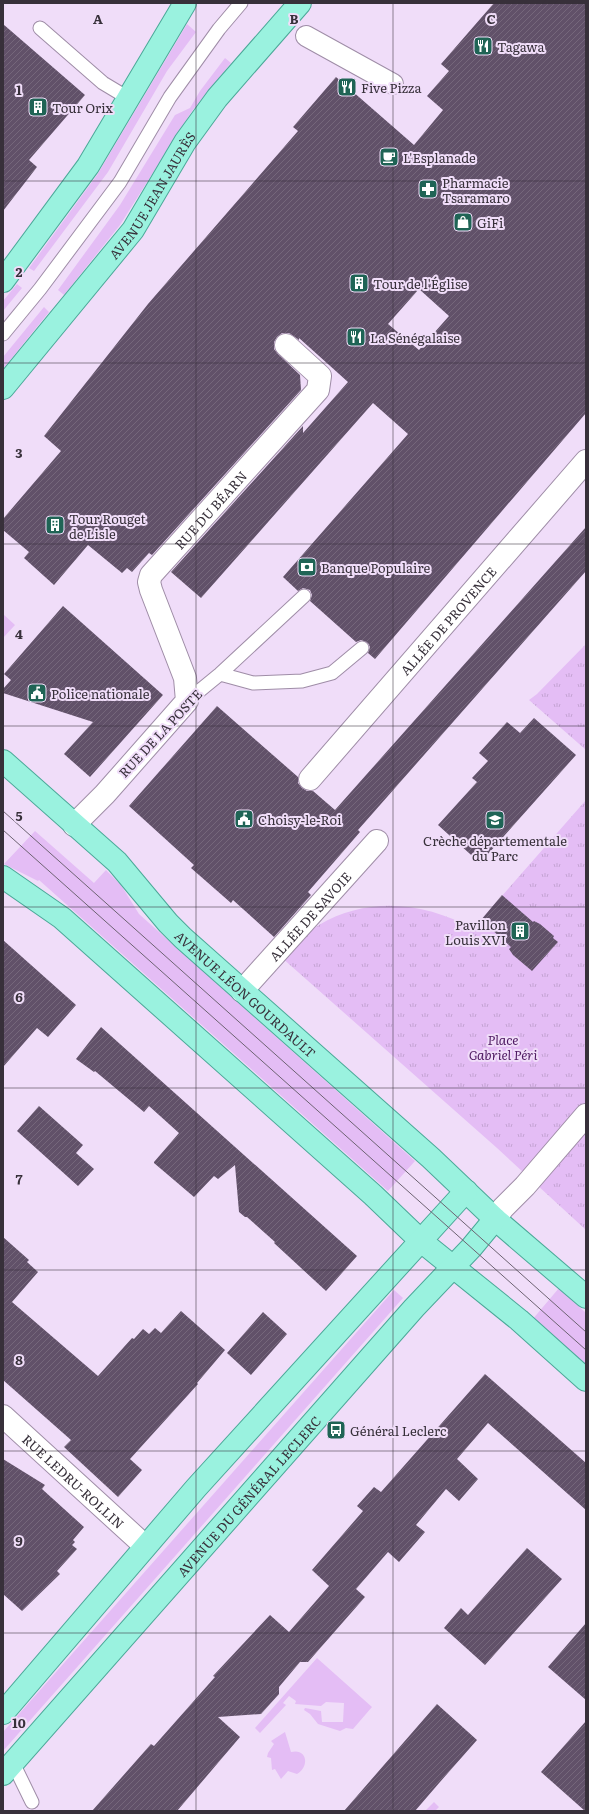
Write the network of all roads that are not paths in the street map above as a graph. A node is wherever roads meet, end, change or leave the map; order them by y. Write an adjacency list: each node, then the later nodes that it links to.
1 (185, 3): 7 (main road)
2 (241, 3): 9 (lane)
3 (300, 3): 11 (main road, AVENUE JEAN JAURÈS)
4 (40, 28): 7 (lane)
5 (306, 36): 6 (street)
6 (393, 84)
7 (128, 98): 8 (main road)
8 (3, 281)
9 (3, 334)
10 (286, 345): 16 (street, RUE DU BÉARN)
11 (3, 388)
12 (586, 462): 18 (street, ALLÉE DE PROVENCE)
13 (304, 596): 15 (lane, RUE DE LA POSTE)
14 (362, 648): 15 (lane)
15 (220, 674): 16 (lane, RUE DE LA POSTE)
16 (187, 701): 19 (street, RUE DE LA POSTE)
17 (3, 761): 19 (main road, AVENUE LÉON GOURDAULT)
18 (310, 779)
19 (74, 825): 22 (main road, AVENUE LÉON GOURDAULT)
20 (377, 841): 22 (street, ALLÉE DE SAVOIE)
21 (3, 877): 26 (main road)
22 (242, 990): 24 (main road, AVENUE LÉON GOURDAULT)
23 (586, 1115): 25 (street)
24 (466, 1191): 25 (main road, AVENUE LÉON GOURDAULT); 26 (main road)
25 (495, 1219): 27 (main road, AVENUE DU GÉNÉRAL LECLERC); 28 (main road, AVENUE LÉON GOURDAULT)
26 (421, 1241): 27 (main road); 31 (main road)
27 (453, 1267): 29 (main road); 33 (main road, AVENUE DU GÉNÉRAL LECLERC)
28 (586, 1297)
29 (586, 1380)
30 (3, 1416): 31 (street, RUE LEDRU-ROLLIN)
31 (145, 1546): 32 (main road)
32 (3, 1713)
33 (8, 1768): 34 (lane)
34 (32, 1802)

